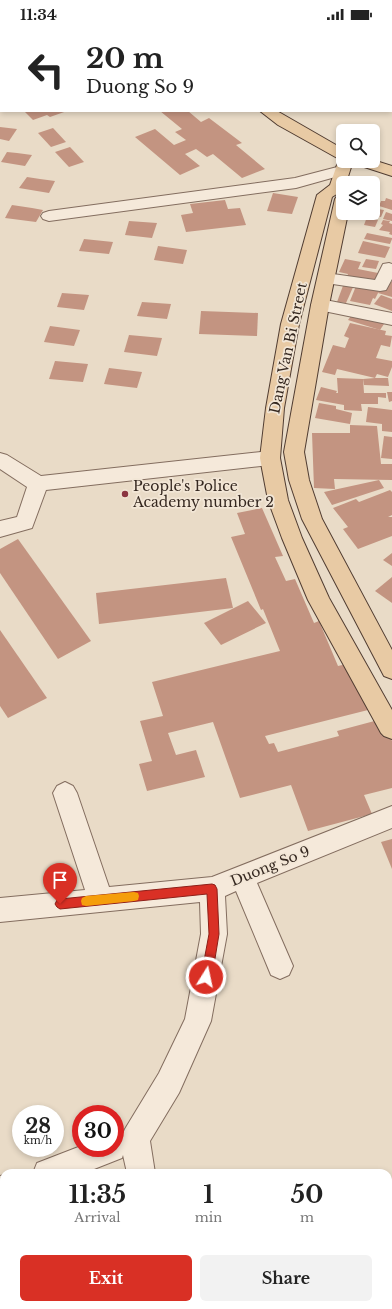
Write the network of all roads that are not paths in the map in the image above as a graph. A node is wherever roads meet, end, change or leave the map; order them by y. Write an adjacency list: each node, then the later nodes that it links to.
1 (268, 112): 2 (main road)
2 (336, 151)
3 (380, 168): 4 (main road)
4 (392, 172)
5 (336, 183): 7 (street)
6 (336, 187): 13 (main road, Dang Van Bi Street)
7 (49, 216)
8 (336, 219): 10 (main road, Dang Van Bi Street)
9 (392, 269): 10 (street)
10 (326, 278): 11 (main road, Dang Van Bi Street)
11 (320, 305): 12 (street); 17 (main road, Dang Van Bi Street)
12 (392, 319)
13 (270, 458): 15 (street); 18 (main road, Dang Van Bi Street)
14 (0, 460): 15 (street)
15 (38, 484): 16 (street)
16 (0, 530)
17 (392, 670)
18 (392, 729)
19 (65, 793): 23 (street)
20 (392, 817): 21 (street, Duong So 9)
21 (242, 877): 22 (street, Duong So 9); 25 (street)
22 (212, 889): 23 (street, Duong So 9); 26 (street)
23 (102, 900): 24 (street, Duong So 9)
24 (0, 910)
25 (280, 966)
26 (124, 1141)
27 (124, 1149): 30 (street)
28 (89, 1157): 29 (street)
29 (58, 1169)
30 (138, 1169)

